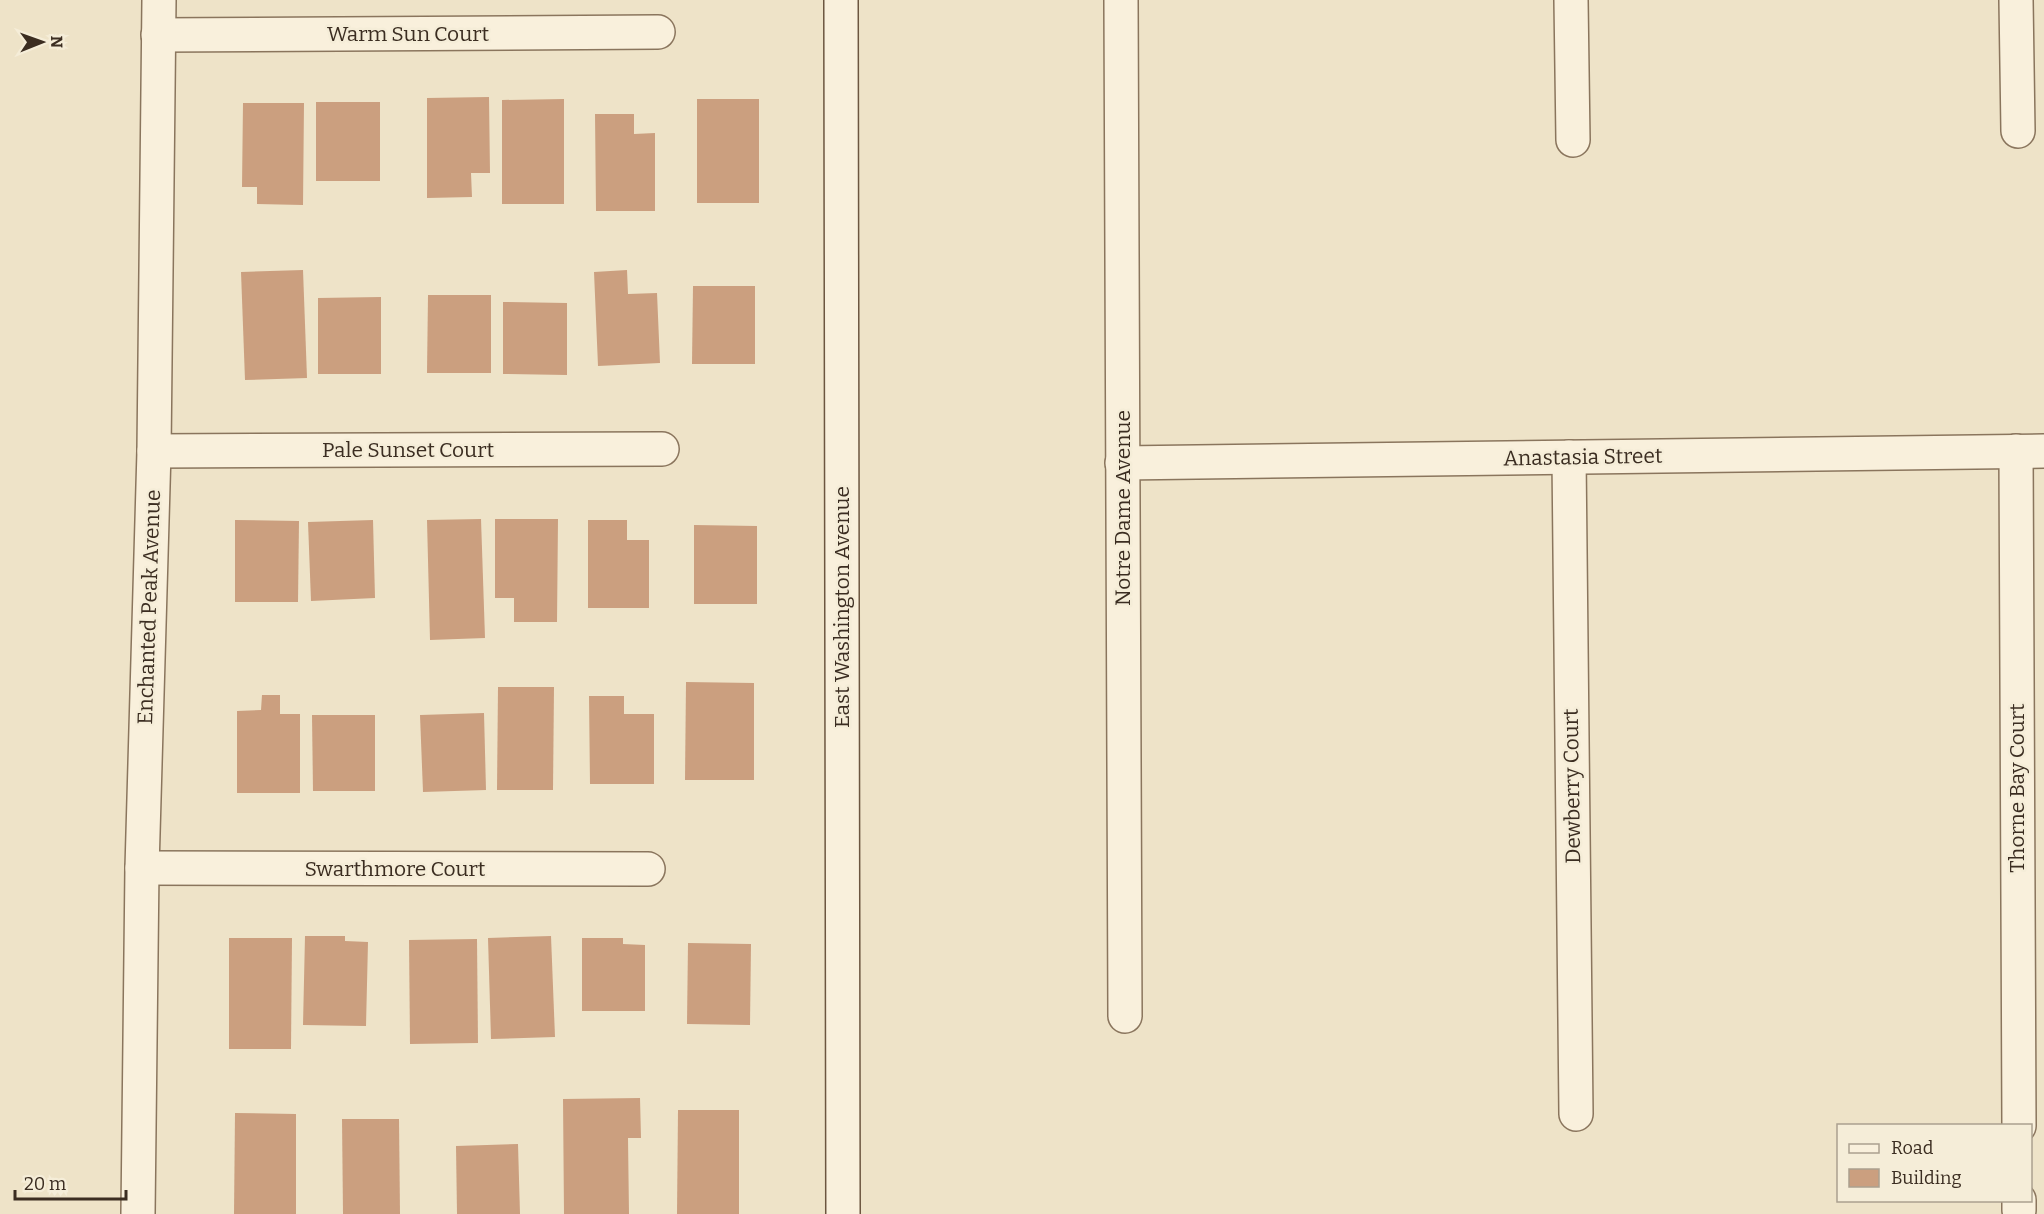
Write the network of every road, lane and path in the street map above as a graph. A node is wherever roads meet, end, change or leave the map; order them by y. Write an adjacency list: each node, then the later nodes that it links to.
1 (159, 0): 7 (street, Enchanted Peak Avenue)
2 (841, 0): 21 (street, East Washington Avenue)
3 (1121, 0): 14 (street, Notre Dame Avenue)
4 (1571, 0): 9 (street)
5 (2016, 0): 8 (street)
6 (658, 32): 7 (street, Warm Sun Court)
7 (158, 35): 11 (street, Enchanted Peak Avenue)
8 (2018, 131)
9 (1573, 140)
10 (662, 449): 11 (street, Pale Sunset Court)
11 (154, 451): 15 (street, Enchanted Peak Avenue)
12 (2030, 451): 13 (street, Anastasia Street); 19 (street, Thorne Bay Court)
13 (1569, 457): 14 (street, Anastasia Street); 18 (street, Dewberry Court)
14 (1122, 463): 17 (street, Notre Dame Avenue)
15 (142, 868): 16 (street, Swarthmore Court); 20 (street, Enchanted Peak Avenue)
16 (648, 869)
17 (1125, 1016)
18 (1576, 1114)
19 (2019, 1124)
20 (138, 1214)
21 (843, 1214)

